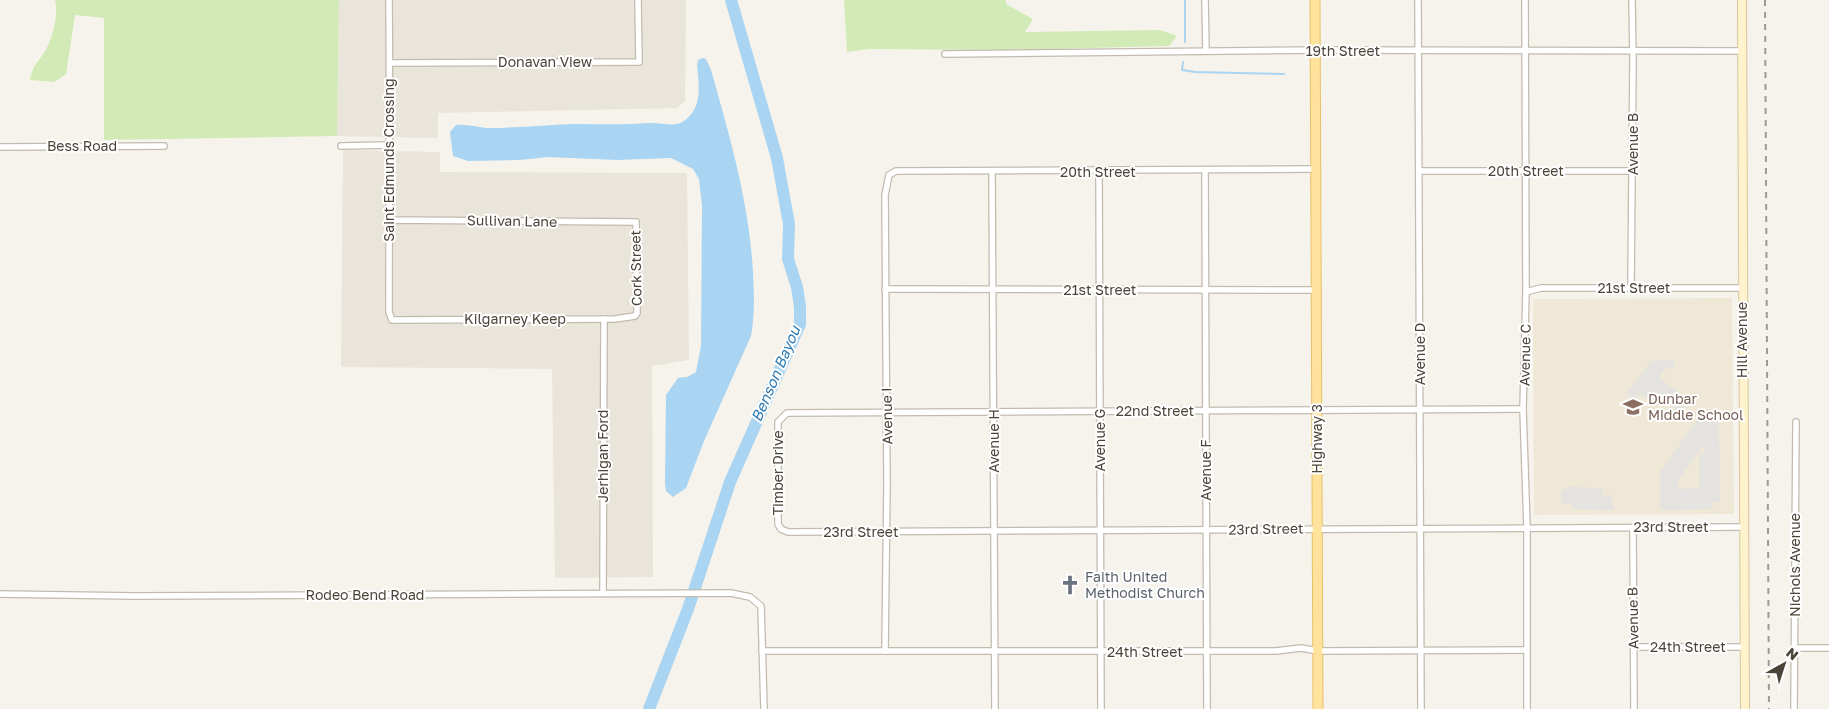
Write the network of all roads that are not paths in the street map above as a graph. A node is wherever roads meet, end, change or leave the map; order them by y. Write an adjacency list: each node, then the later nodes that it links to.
1 (390, 0): 16 (street, Saint Edmunds Crossing)
2 (638, 0): 16 (street, Donavan View)
3 (1205, 0): 10 (street)
4 (1315, 0): 9 (main road, Highway 3)
5 (1418, 0): 11 (street, Avenue D)
6 (1525, 0): 12 (street, Avenue C)
7 (1632, 0): 13 (street, Avenue B)
8 (1742, 0): 14 (street, Hill Avenue)
9 (1317, 50): 10 (street, 19th Street); 11 (street, 19th Street); 21 (main road, Highway 3)
10 (1206, 51): 15 (street, 19th Street)
11 (1418, 51): 12 (street, 19th Street); 24 (street, Avenue D)
12 (1526, 51): 13 (street, 19th Street); 25 (street, Avenue C)
13 (1634, 51): 14 (street, 19th Street); 26 (street, Avenue B)
14 (1742, 51): 32 (street, Hill Avenue)
15 (945, 54)
16 (390, 63): 17 (street, Saint Edmunds Crossing)
17 (389, 145): 19 (street); 29 (street, Saint Edmunds Crossing)
18 (164, 146): 20 (street, Bess Road)
19 (341, 146)
20 (0, 147)
21 (1314, 169): 23 (street, 20th Street); 37 (main road, Highway 3)
22 (1099, 171): 23 (street, 20th Street); 27 (street, 20th Street); 35 (street, Avenue G)
23 (1205, 171): 36 (street, Avenue F)
24 (1418, 171): 25 (street, 20th Street); 42 (street, Avenue D)
25 (1526, 171): 26 (street, 20th Street); 38 (street, Avenue C)
26 (1633, 171): 31 (street, Avenue B)
27 (992, 172): 28 (street, 20th Street); 34 (street, Avenue H)
28 (887, 181): 33 (street, Avenue I)
29 (389, 220): 30 (street, Sullivan Lane); 41 (street, Saint Edmunds Crossing)
30 (636, 222): 39 (street, Cork Street)
31 (1631, 288): 32 (street, 21st Street); 38 (street, 21st Street)
32 (1742, 288): 52 (street, Hill Avenue)
33 (885, 289): 34 (street, 21st Street); 48 (street, Avenue I)
34 (993, 290): 35 (street, 21st Street); 46 (street, Avenue H)
35 (1100, 290): 36 (street, 21st Street); 47 (street, Avenue G)
36 (1205, 290): 37 (street, 21st Street); 44 (street, Avenue F)
37 (1316, 290): 45 (main road, Highway 3)
38 (1526, 292): 43 (street, Avenue C)
39 (637, 314): 40 (street, Kilgarney Keep)
40 (604, 319): 41 (street, Kilgarney Keep); 61 (street, Jerhigan Ford)
41 (392, 320)
42 (1420, 409): 43 (street, 22nd Street); 45 (street, 22nd Street); 51 (street, Avenue D)
43 (1523, 409): 54 (street, Avenue C)
44 (1206, 410): 45 (street, 22nd Street); 47 (street, 22nd Street); 56 (street, Avenue F)
45 (1316, 410): 53 (main road, Highway 3)
46 (994, 411): 47 (street, 22nd Street); 48 (street, 22nd Street); 59 (street, Avenue H)
47 (1100, 411): 57 (street, Avenue G)
48 (886, 412): 49 (street, 22nd Street); 60 (street, Avenue I)
49 (787, 413): 58 (street, Timber Drive)
50 (1796, 422): 65 (street, Nichols Avenue)
51 (1420, 527): 53 (street, 23rd Street); 54 (street, 23rd Street); 67 (street, Avenue D)
52 (1744, 527): 55 (street, 23rd Street); 63 (street, Hill Avenue)
53 (1317, 528): 56 (street, 23rd Street); 71 (main road, Highway 3)
54 (1527, 528): 55 (street, 23rd Street); 68 (street, Avenue C)
55 (1633, 528): 64 (street, Avenue B)
56 (1207, 530): 57 (street, 23rd Street); 70 (street, Avenue F)
57 (1100, 531): 59 (street, 23rd Street); 74 (street, Avenue G)
58 (788, 532): 60 (street, 23rd Street)
59 (994, 532): 60 (street, 23rd Street); 73 (street, Avenue H)
60 (886, 533): 72 (street, Avenue I)
61 (603, 593): 62 (street, Rodeo Bend Road); 69 (street, Rodeo Bend Road)
62 (0, 594)
63 (1743, 646): 64 (street, 24th Street); 83 (street, Hill Avenue)
64 (1634, 647): 82 (street, Avenue B)
65 (1794, 648): 66 (street); 84 (street, Nichols Avenue)
66 (1829, 648)
67 (1420, 650): 68 (street, 24th Street); 71 (street, 24th Street); 80 (street, Avenue D)
68 (1526, 650): 81 (street, Avenue C)
69 (762, 651): 72 (street, 24th Street); 75 (street)
70 (1207, 651): 71 (street, 24th Street); 74 (street, 24th Street); 78 (street, Avenue F)
71 (1318, 651): 79 (main road, Highway 3)
72 (885, 652): 73 (street, 24th Street)
73 (995, 652): 74 (street, 24th Street); 76 (street, Avenue H)
74 (1101, 652): 77 (street, Avenue G)
75 (764, 709)
76 (995, 709)
77 (1101, 709)
78 (1208, 709)
79 (1318, 709)
80 (1421, 709)
81 (1527, 709)
82 (1634, 709)
83 (1745, 709)
84 (1794, 709)

